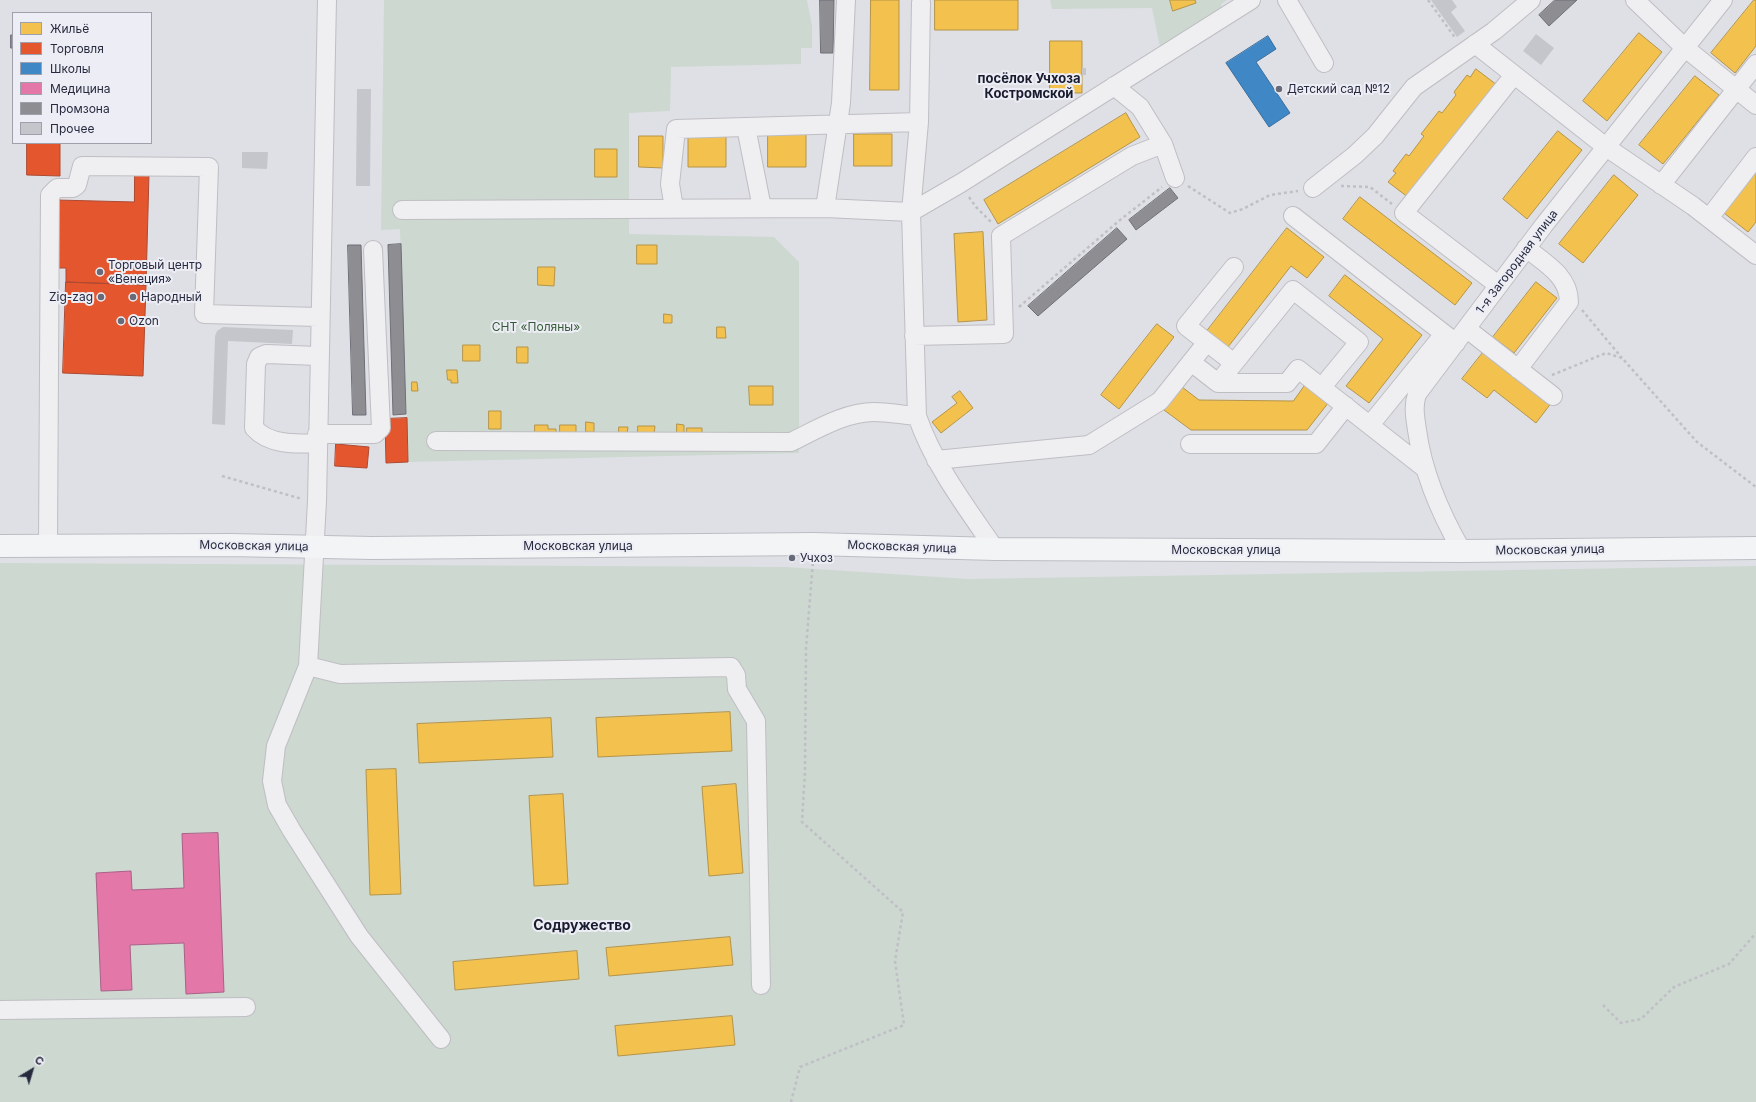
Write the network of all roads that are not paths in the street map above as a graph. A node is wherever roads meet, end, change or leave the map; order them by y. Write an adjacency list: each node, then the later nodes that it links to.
1 (327, 0): 38 (street)
2 (846, 0): 18 (street)
3 (1251, 0): 14 (street)
4 (1287, 0): 11 (street)
5 (1530, 0): 9 (street)
6 (1636, 0): 10 (street)
7 (1723, 0): 10 (street, 1-я Загородная улица)
8 (922, 3): 17 (street)
9 (1470, 47): 13 (street); 25 (street)
10 (1684, 47): 15 (street); 21 (street, 1-я Загородная улица)
11 (1324, 63)
12 (1756, 64): 15 (street)
13 (1514, 75): 21 (street); 37 (street)
14 (1114, 86): 20 (street); 30 (street)
15 (1736, 89): 16 (street); 24 (street)
16 (1756, 105)
17 (919, 122): 18 (street); 30 (street)
18 (838, 124): 19 (street); 28 (street)
19 (746, 127): 26 (street); 27 (street)
20 (1163, 144): 23 (street); 40 (street)
21 (1606, 147): 24 (street); 33 (street, 1-я Загородная улица)
22 (1756, 157): 32 (street)
23 (1175, 178)
24 (1661, 185): 32 (street)
25 (1313, 188)
26 (674, 208): 27 (street); 29 (street)
27 (762, 208): 28 (street)
28 (825, 208): 30 (street)
29 (402, 210)
30 (911, 212): 40 (street)
31 (1293, 216): 41 (street)
32 (1708, 218): 35 (street)
33 (1526, 248): 37 (street, 1-я Загородная улица); 46 (street)
34 (373, 250): 53 (street)
35 (1756, 255)
36 (1234, 267): 42 (street)
37 (1498, 285): 39 (street, 1-я Загородная улица)
38 (319, 317): 43 (street); 59 (street)
39 (1467, 329): 41 (street, 1-я Загородная улица); 46 (street)
40 (914, 336): 51 (street)
41 (1450, 338): 52 (street); 57 (street, 1-я Загородная улица)
42 (1207, 342): 44 (street); 45 (street)
43 (318, 356): 53 (street); 53 (street)
44 (1191, 362): 47 (street); 56 (street)
45 (1234, 363): 47 (street); 48 (street)
46 (1518, 369): 49 (street)
47 (1218, 383): 48 (street)
48 (1322, 388): 50 (street)
49 (1553, 396)
50 (1346, 406): 52 (street); 55 (street)
51 (917, 416): 54 (street); 56 (street)
52 (1370, 425): 57 (street)
53 (317, 439): 60 (street)
54 (436, 441)
55 (1190, 444)
56 (936, 460): 62 (street)
57 (1423, 467): 63 (street, 1-я Загородная улица)
58 (0, 546): 59 (main road, Московская улица)
59 (48, 546): 60 (main road, Московская улица)
60 (313, 547): 62 (main road, Московская улица); 64 (street)
61 (1756, 548): 63 (main road, Московская улица)
62 (995, 550): 63 (main road, Московская улица)
63 (1462, 551)
64 (308, 666): 65 (street); 68 (street)
65 (761, 985)
66 (246, 1007): 67 (street)
67 (0, 1010)
68 (441, 1039)

